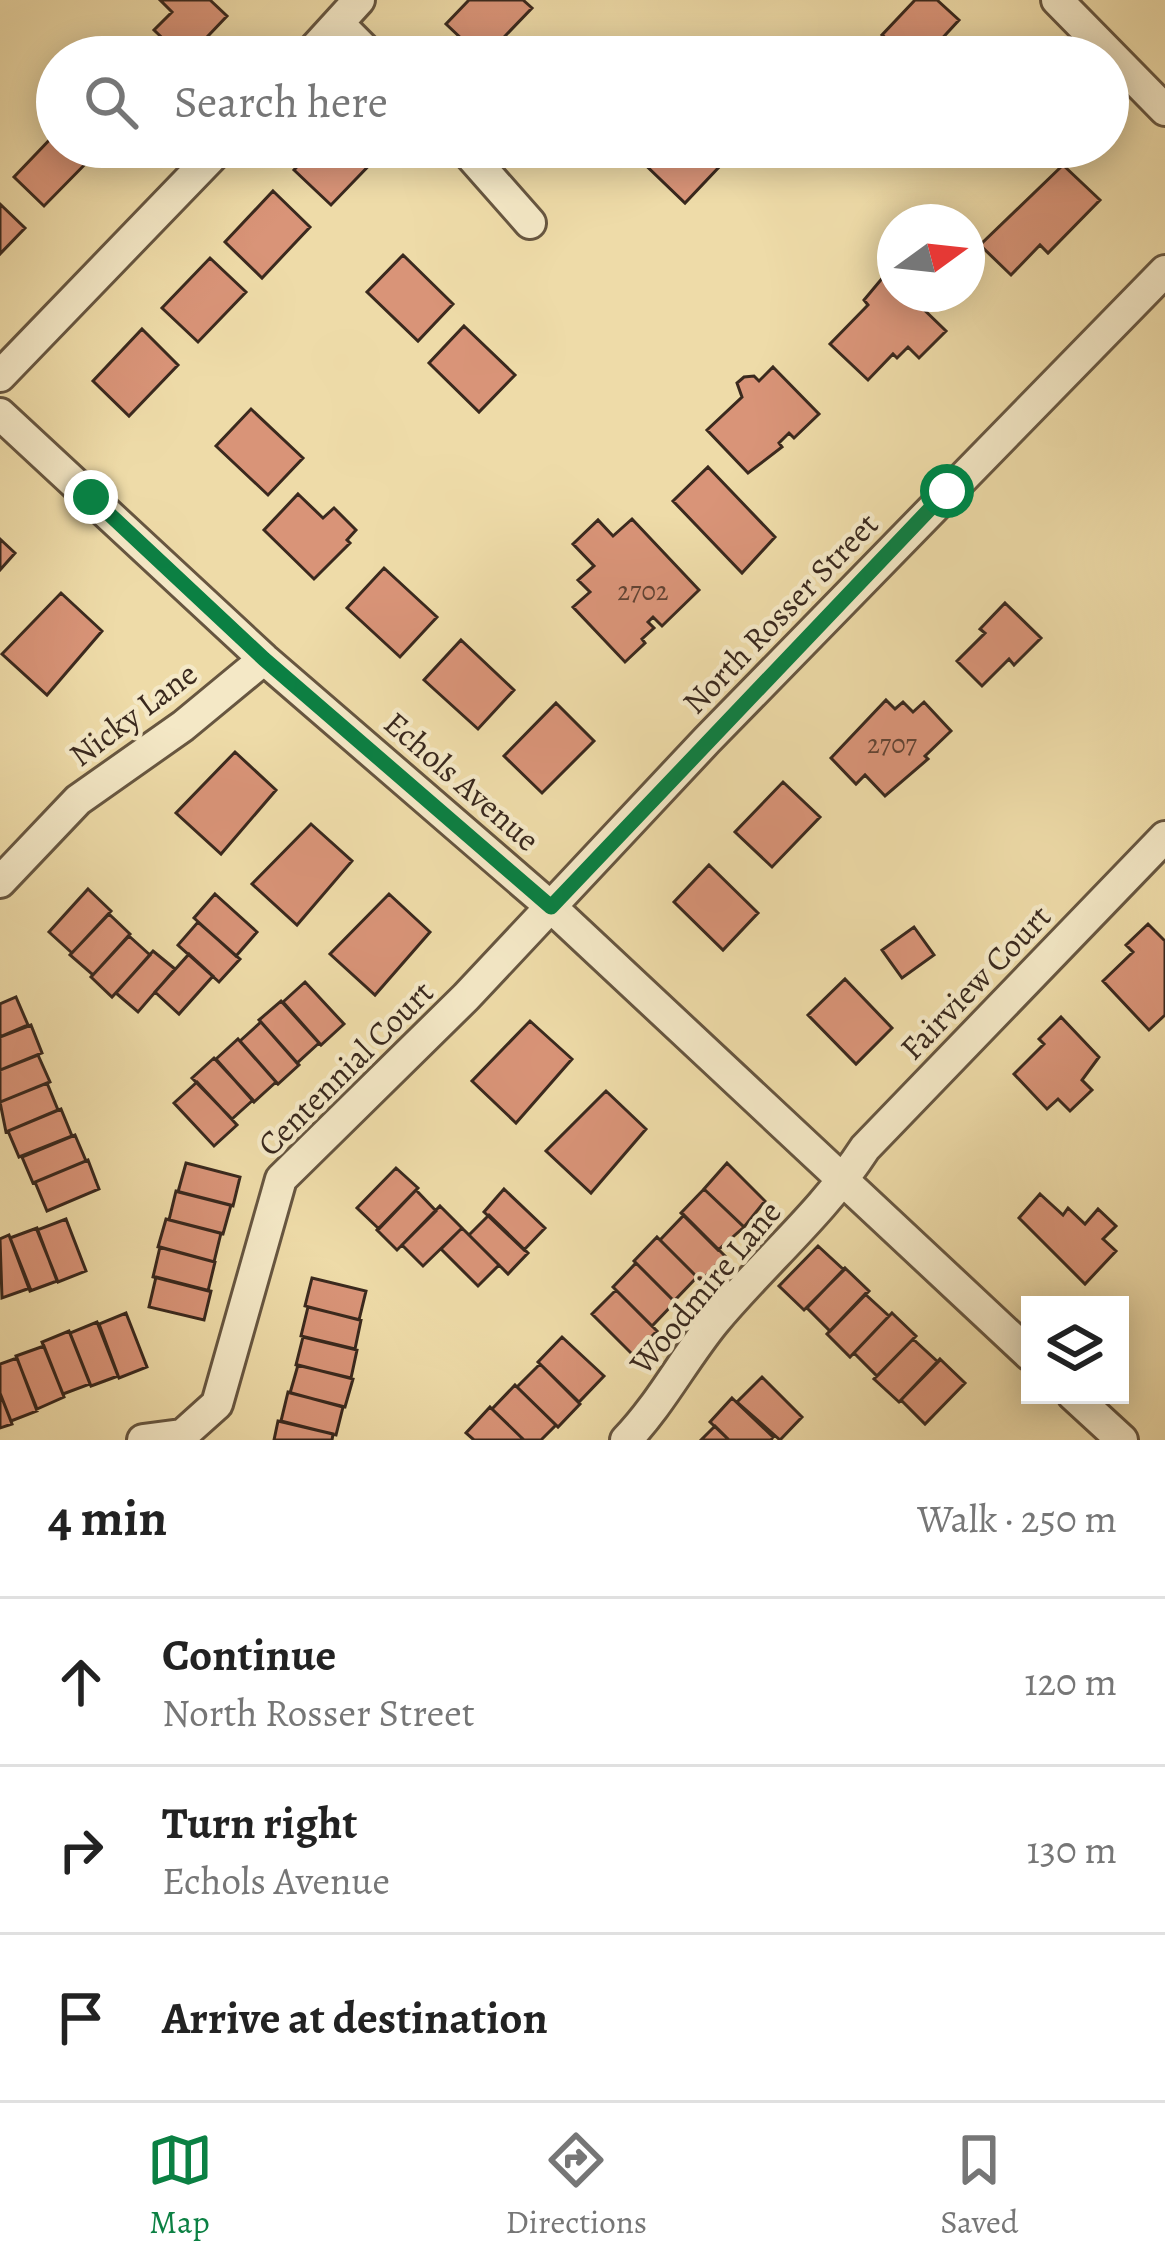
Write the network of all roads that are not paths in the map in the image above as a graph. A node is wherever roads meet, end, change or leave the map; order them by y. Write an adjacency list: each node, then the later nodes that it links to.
1 (359, 0): 3 (street)
2 (1057, 0): 6 (street)
3 (339, 24): 4 (street); 5 (street)
4 (328, 36)
5 (351, 36)
6 (1092, 36)
7 (1129, 73): 8 (street)
8 (1165, 110)
9 (201, 168): 13 (street)
10 (482, 168): 11 (street)
11 (530, 223)
12 (1165, 271): 18 (street, North Rosser Street)
13 (0, 376)
14 (0, 414): 15 (street, Echols Avenue)
15 (264, 659): 17 (street, Nicky Lane); 18 (street, Echols Avenue)
16 (1165, 837): 19 (street, Fairview Court)
17 (0, 882)
18 (551, 907): 19 (street, Echols Avenue); 22 (street, Centennial Court)
19 (843, 1182): 20 (street, Echols Avenue); 24 (street, Woodmire Lane)
20 (1021, 1347)
21 (1083, 1404): 25 (street)
22 (179, 1437): 23 (street, Centennial Court)
23 (143, 1440)
24 (626, 1440)
25 (1122, 1440)

